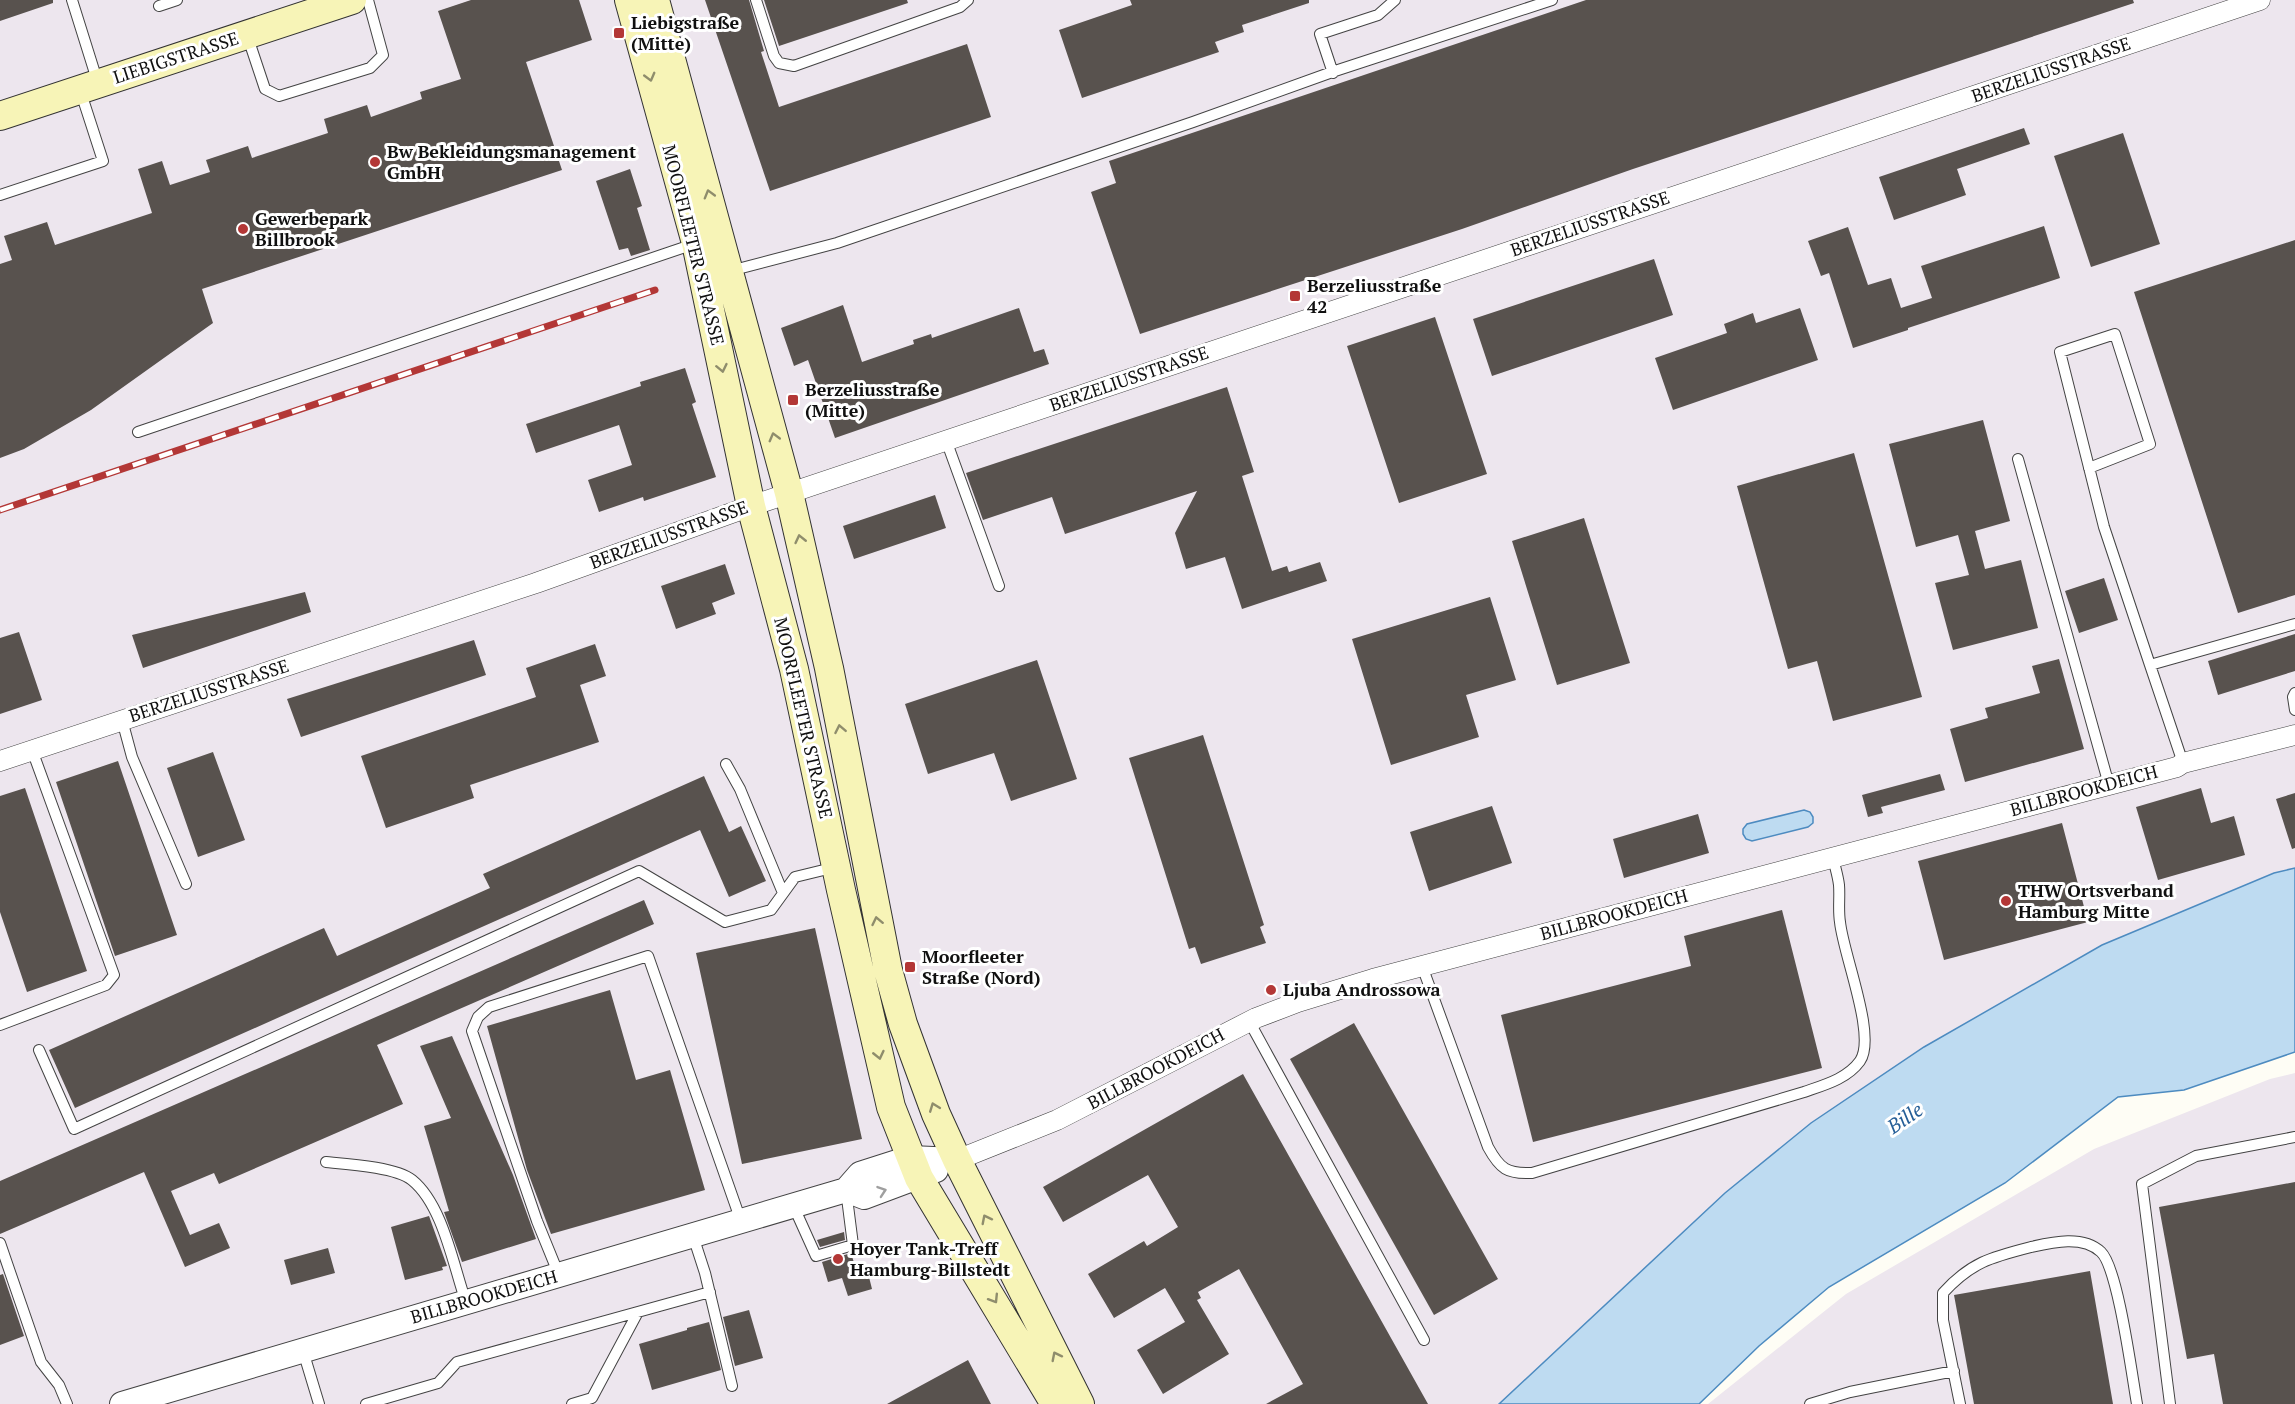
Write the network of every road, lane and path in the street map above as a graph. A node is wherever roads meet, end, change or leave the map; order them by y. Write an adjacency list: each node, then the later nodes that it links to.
1 (72, 0): 15 (lane)
2 (177, 0): 12 (lane)
3 (352, 0): 13 (main road, LIEBIGSTRASSE)
4 (368, 0): 13 (lane)
5 (629, 0): 18 (main road, MOORFLEETER STRASSE, one-way to 18)
6 (655, 0): 18 (main road, MOORFLEETER STRASSE, one-way to 6)
7 (756, 0): 8 (lane)
8 (968, 0)
9 (1395, 0): 14 (lane)
10 (1552, 0): 14 (lane)
11 (2260, 0): 21 (street, BERZELIUSSTRASSE)
12 (159, 6)
13 (247, 35): 15 (main road, LIEBIGSTRASSE)
14 (1333, 73): 19 (lane)
15 (89, 87): 16 (main road, LIEBIGSTRASSE); 17 (lane)
16 (0, 116)
17 (0, 195)
18 (709, 241): 19 (main road, MOORFLEETER STRASSE); 20 (lane)
19 (716, 274): 24 (main road, MOORFLEETER STRASSE, one-way to 19); 25 (main road, MOORFLEETER STRASSE, one-way to 25)
20 (138, 432)
21 (946, 440): 24 (street, BERZELIUSSTRASSE); 26 (lane)
22 (2018, 459): 37 (lane)
23 (2089, 468): 23 (lane); 28 (lane)
24 (789, 493): 25 (street, BERZELIUSSTRASSE); 47 (main road, MOORFLEETER STRASSE, one-way to 24)
25 (751, 506): 31 (street, BERZELIUSSTRASSE); 39 (main road, MOORFLEETER STRASSE)
26 (999, 586)
27 (2295, 624): 28 (lane)
28 (2150, 665): 35 (lane)
29 (2295, 693): 30 (lane)
30 (2295, 710)
31 (122, 720): 33 (street, BERZELIUSSTRASSE); 40 (lane)
32 (2295, 735): 35 (street, BILLBROOKDEICH)
33 (32, 750): 34 (street, BERZELIUSSTRASSE); 44 (lane)
34 (0, 761)
35 (2182, 763): 37 (street, BILLBROOKDEICH)
36 (726, 764): 41 (lane)
37 (2109, 785): 38 (street, BILLBROOKDEICH)
38 (1833, 858): 42 (street, BILLBROOKDEICH); 42 (lane)
39 (836, 866): 41 (lane); 49 (main road, MOORFLEETER STRASSE, one-way to 49)
40 (186, 884)
41 (783, 892): 45 (lane)
42 (1422, 966): 43 (street, BILLBROOKDEICH)
43 (1249, 1021): 47 (street, BILLBROOKDEICH); 59 (lane)
44 (0, 1025)
45 (39, 1050)
46 (2295, 1137): 73 (lane)
47 (957, 1160): 49 (street, BILLBROOKDEICH); 69 (main road, MOORFLEETER STRASSE, one-way to 47)
48 (326, 1162): 57 (lane)
49 (915, 1168): 50 (street, BILLBROOKDEICH); 68 (main road, MOORFLEETER STRASSE, one-way to 68)
50 (846, 1190): 51 (street, BILLBROOKDEICH); 51 (lane)
51 (793, 1205): 52 (street, BILLBROOKDEICH)
52 (741, 1221): 53 (street, BILLBROOKDEICH); 55 (lane)
53 (693, 1236): 55 (street, BILLBROOKDEICH); 56 (lane)
54 (0, 1243): 63 (lane)
55 (559, 1275): 57 (street, BILLBROOKDEICH)
56 (710, 1292): 58 (lane); 62 (lane)
57 (466, 1302): 60 (street, BILLBROOKDEICH)
58 (638, 1312): 66 (lane); 67 (lane)
59 (1424, 1340)
60 (303, 1350): 64 (street, BILLBROOKDEICH); 65 (lane)
61 (1954, 1371): 70 (lane); 71 (lane); 72 (lane)
62 (732, 1386)
63 (67, 1404)
64 (122, 1404)
65 (319, 1404)
66 (366, 1404)
67 (572, 1404)
68 (1055, 1404)
69 (1080, 1404)
70 (1810, 1404)
71 (1960, 1404)
72 (2137, 1404)
73 (2170, 1404)

